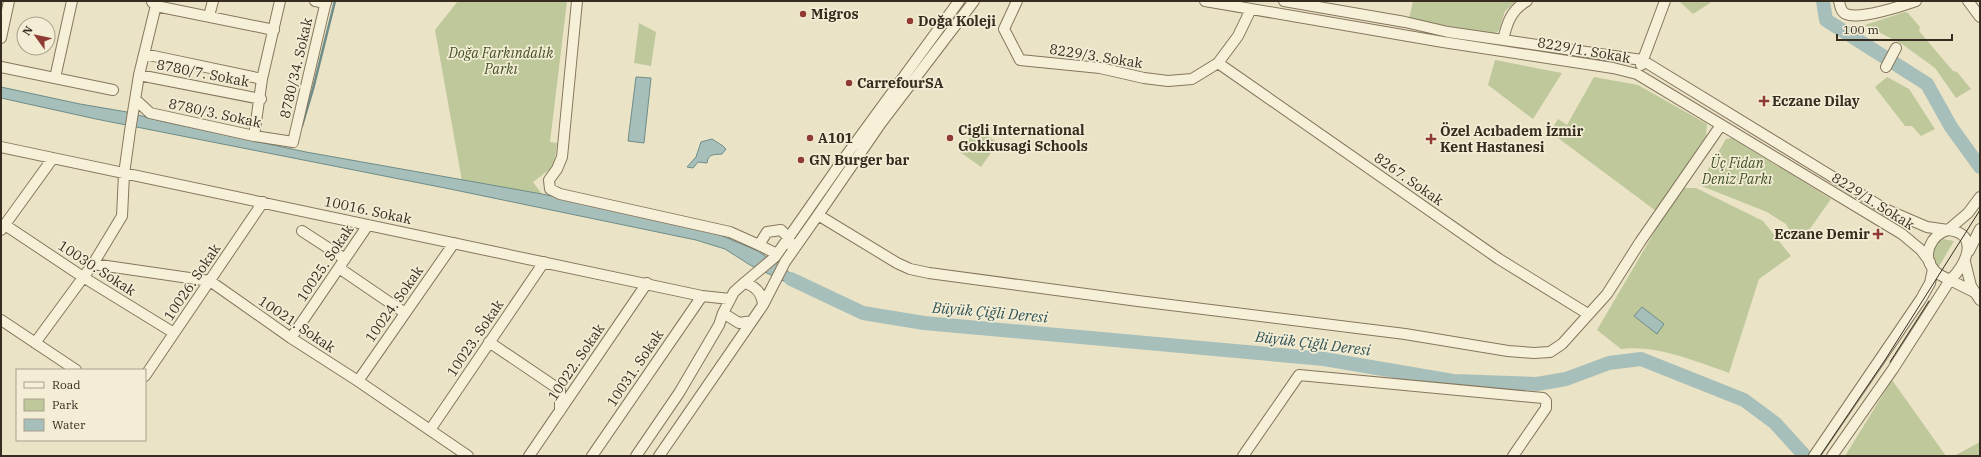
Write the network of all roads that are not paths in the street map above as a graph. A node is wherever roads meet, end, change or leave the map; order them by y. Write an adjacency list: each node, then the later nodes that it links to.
1 (9, 1): 23 (street)
2 (72, 1): 33 (street)
3 (213, 1): 20 (street)
4 (280, 1): 22 (street)
5 (315, 1): 17 (street)
6 (577, 1): 54 (street)
7 (959, 1): 52 (street)
8 (974, 1): 46 (street)
9 (1017, 1): 28 (street, 8229/3. Sokak)
10 (1205, 1): 19 (street, 8229/1. Sokak)
11 (1284, 1): 24 (street, 8229/1. Sokak)
12 (1527, 1): 24 (street)
13 (1665, 1): 27 (street)
14 (1838, 1): 15 (street)
15 (1916, 1)
16 (1968, 1): 21 (street)
17 (326, 2): 40 (street, 8780/34. Sokak)
18 (155, 3): 20 (street); 26 (street)
19 (1251, 9): 28 (street); 31 (street, 8229/1. Sokak)
20 (209, 16): 22 (street)
21 (1980, 17)
22 (274, 30): 34 (street)
23 (1, 38)
24 (1503, 40): 27 (street, 8229/1. Sokak)
25 (1896, 48): 30 (street)
26 (144, 54): 32 (street); 34 (street, 8780/7. Sokak)
27 (1642, 60): 31 (street); 50 (street, 8229/1. Sokak)
28 (1218, 63): 74 (street, 8267. Sokak)
29 (1, 67): 33 (street)
30 (1886, 67)
31 (1637, 74): 38 (street, 8229/1. Sokak)
32 (139, 75): 36 (street, 8780/7. Sokak); 37 (street)
33 (55, 78): 35 (street)
34 (262, 79): 36 (street)
35 (113, 90)
36 (260, 99): 39 (street)
37 (135, 104): 39 (street, 8780/3. Sokak); 43 (street)
38 (1721, 125): 61 (street, 8229/1. Sokak); 74 (street)
39 (254, 136): 40 (street, 8780/3. Sokak)
40 (293, 142)
41 (1, 147): 42 (street, 10016. Sokak)
42 (53, 158): 43 (street, 10016. Sokak); 48 (street)
43 (124, 174): 45 (street, 10016. Sokak); 60 (street)
44 (1980, 197): 50 (street)
45 (262, 202): 47 (street, 10016. Sokak); 65 (street, 10026. Sokak)
46 (818, 215): 55 (street); 74 (street)
47 (368, 225): 53 (street, 10016. Sokak); 58 (street, 10025. Sokak)
48 (3, 228): 63 (street, 10030. Sokak)
49 (1980, 228): 57 (street)
50 (1948, 230): 57 (street); 61 (street)
51 (302, 231): 58 (street)
52 (789, 238): 54 (street); 55 (street); 56 (street)
53 (454, 243): 59 (street, 10016. Sokak); 72 (street, 10024. Sokak)
54 (759, 245): 56 (street)
55 (793, 250): 71 (street)
56 (776, 255): 67 (street)
57 (1967, 258): 64 (street); 69 (street)
58 (345, 259): 62 (street, 10025. Sokak)
59 (544, 262): 66 (street, 10016. Sokak); 79 (street, 10023. Sokak)
60 (93, 264): 63 (street); 65 (street, 10021. Sokak)
61 (1931, 266): 64 (street); 94 (street)
62 (338, 268): 72 (street); 78 (street, 10025. Sokak)
63 (83, 277): 77 (street, 10030. Sokak); 80 (street)
64 (1950, 280): 69 (street); 86 (street)
65 (210, 281): 77 (street, 10026. Sokak); 78 (street, 10021. Sokak)
66 (647, 283): 68 (street, 10016. Sokak); 84 (street, 10022. Sokak)
67 (744, 283): 70 (street); 71 (street)
68 (702, 296): 70 (street, 10016. Sokak); 89 (street, 10031. Sokak)
69 (1977, 296)
70 (730, 299): 73 (street)
71 (763, 305): 76 (street)
72 (405, 313): 83 (street, 10024. Sokak)
73 (723, 313): 76 (street); 90 (street)
74 (1588, 314)
75 (1, 320): 80 (street)
76 (752, 321): 91 (street)
77 (174, 333): 82 (street, 10026. Sokak)
78 (291, 338): 83 (street, 10021. Sokak)
79 (490, 342): 84 (street); 85 (street, 10023. Sokak)
80 (35, 343): 81 (street)
81 (74, 369)
82 (146, 375)
83 (358, 380): 85 (street, 10021. Sokak)
84 (560, 411): 88 (street, 10022. Sokak)
85 (430, 430): 87 (street, 10021. Sokak)
86 (1833, 454)
87 (468, 456)
88 (529, 456)
89 (592, 456)
90 (636, 456)
91 (659, 456)
92 (1243, 456): 93 (street)
93 (1513, 456)
94 (1814, 456)

